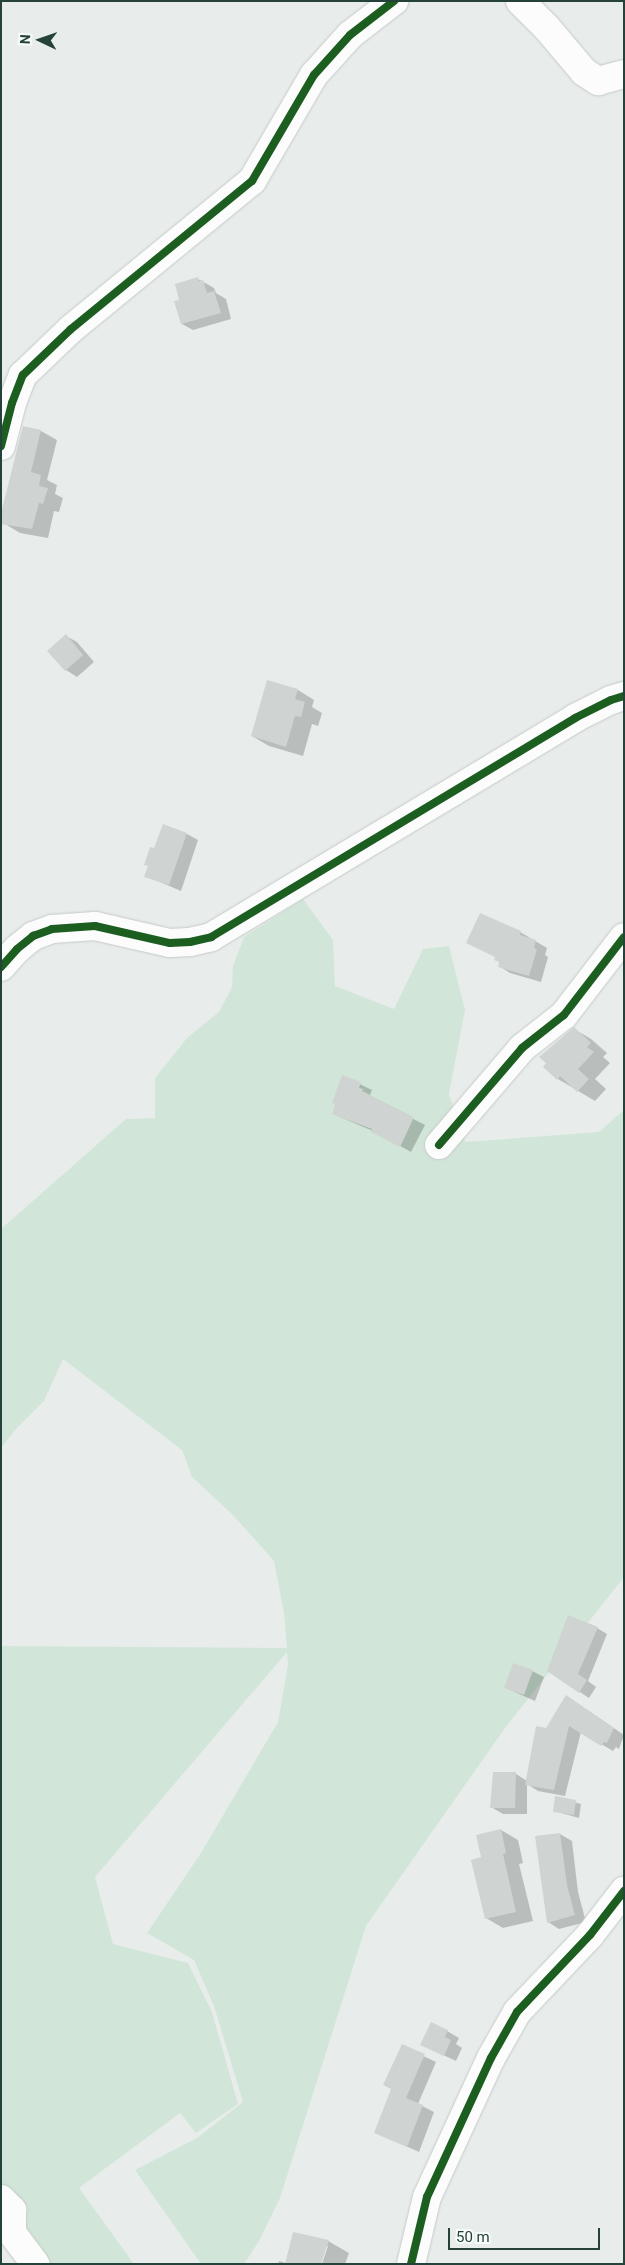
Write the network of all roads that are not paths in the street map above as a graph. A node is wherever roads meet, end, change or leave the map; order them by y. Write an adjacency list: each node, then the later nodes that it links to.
1 (394, 1): 4 (street)
2 (520, 1): 3 (street)
3 (624, 74)
4 (1, 446)
5 (624, 696): 7 (street)
6 (624, 937): 8 (street)
7 (1, 967)
8 (439, 1145)
9 (624, 1891): 12 (street)
10 (1, 2199): 11 (street)
11 (35, 2264)
12 (411, 2264)

